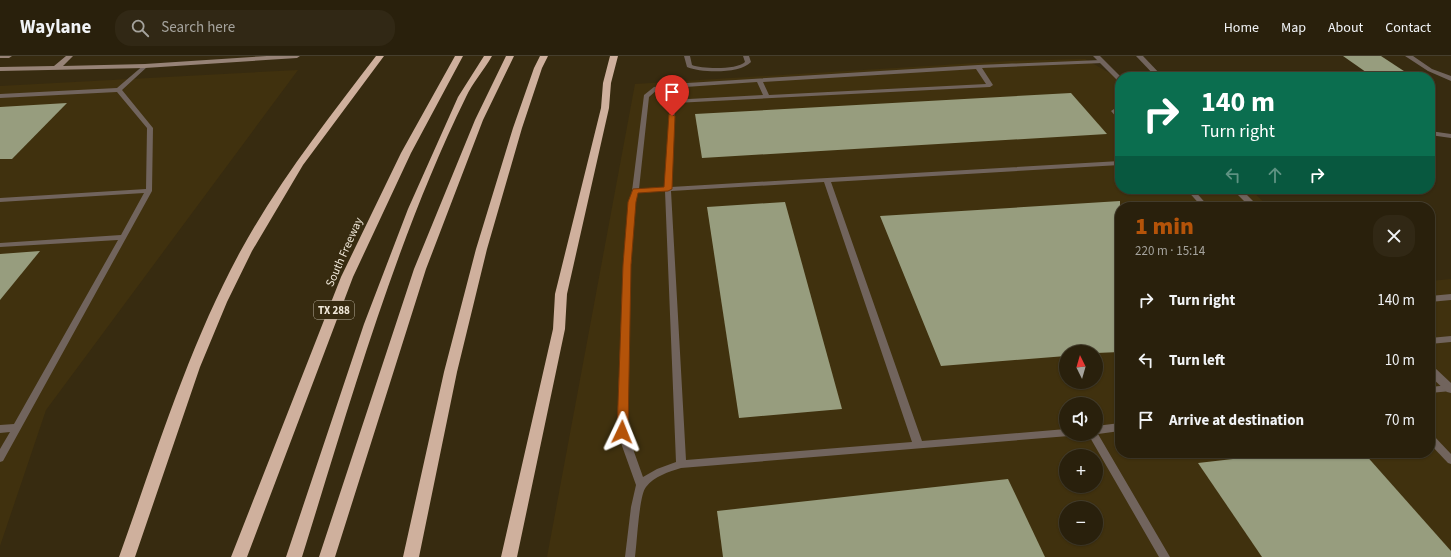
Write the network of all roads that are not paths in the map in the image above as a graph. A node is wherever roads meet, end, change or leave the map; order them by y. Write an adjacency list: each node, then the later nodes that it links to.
1 (0, 56): 2 (street)
2 (8, 56)
3 (70, 56): 19 (street)
4 (154, 56): 18 (street)
5 (297, 56): 18 (street)
6 (380, 56): 64 (highway)
7 (459, 56): 65 (highway, South Freeway / TX 288)
8 (544, 56): 68 (highway)
9 (614, 56): 69 (highway)
10 (687, 56): 11 (lane)
11 (746, 56)
12 (1096, 56): 17 (street)
13 (1139, 56): 22 (street)
14 (1408, 56): 24 (street)
15 (508, 60): 67 (highway)
16 (485, 61): 66 (highway)
17 (1101, 62): 20 (lane); 25 (street)
18 (145, 66): 19 (street); 28 (lane)
19 (56, 68): 21 (street)
20 (978, 68): 27 (lane); 30 (lane)
21 (0, 69)
22 (1155, 72)
23 (1435, 72): 26 (street)
24 (1435, 72)
25 (1115, 75)
26 (1451, 79)
27 (759, 80): 30 (lane); 37 (lane)
28 (119, 90): 29 (lane); 36 (lane)
29 (0, 96)
30 (767, 97): 35 (lane)
31 (1435, 134): 32 (street)
32 (1451, 136)
33 (1115, 163): 34 (lane)
34 (828, 180): 35 (lane); 59 (lane)
35 (668, 189): 37 (lane); 62 (lane)
36 (149, 191): 40 (lane); 43 (lane)
37 (635, 191): 63 (lane)
38 (1194, 194): 41 (lane)
39 (1241, 194): 42 (street)
40 (0, 200)
41 (1201, 202)
42 (1250, 202)
43 (124, 237): 44 (lane); 52 (lane)
44 (0, 245)
45 (1451, 297): 46 (lane)
46 (1435, 299)
47 (1451, 339): 48 (lane)
48 (1435, 341)
49 (1435, 375): 50 (street)
50 (1450, 389): 51 (lane)
51 (1435, 390)
52 (18, 427): 54 (lane); 60 (lane)
53 (1115, 428): 55 (lane)
54 (0, 429)
55 (1103, 429)
56 (1059, 434): 59 (lane)
57 (1098, 441): 71 (lane)
58 (1435, 443): 61 (lane)
59 (918, 444): 62 (lane)
60 (0, 458)
61 (1451, 460)
62 (680, 464): 63 (lane)
63 (641, 484): 70 (lane)
64 (127, 557)
65 (239, 557)
66 (294, 557)
67 (327, 557)
68 (411, 557)
69 (509, 557)
70 (630, 557)
71 (1165, 557)

